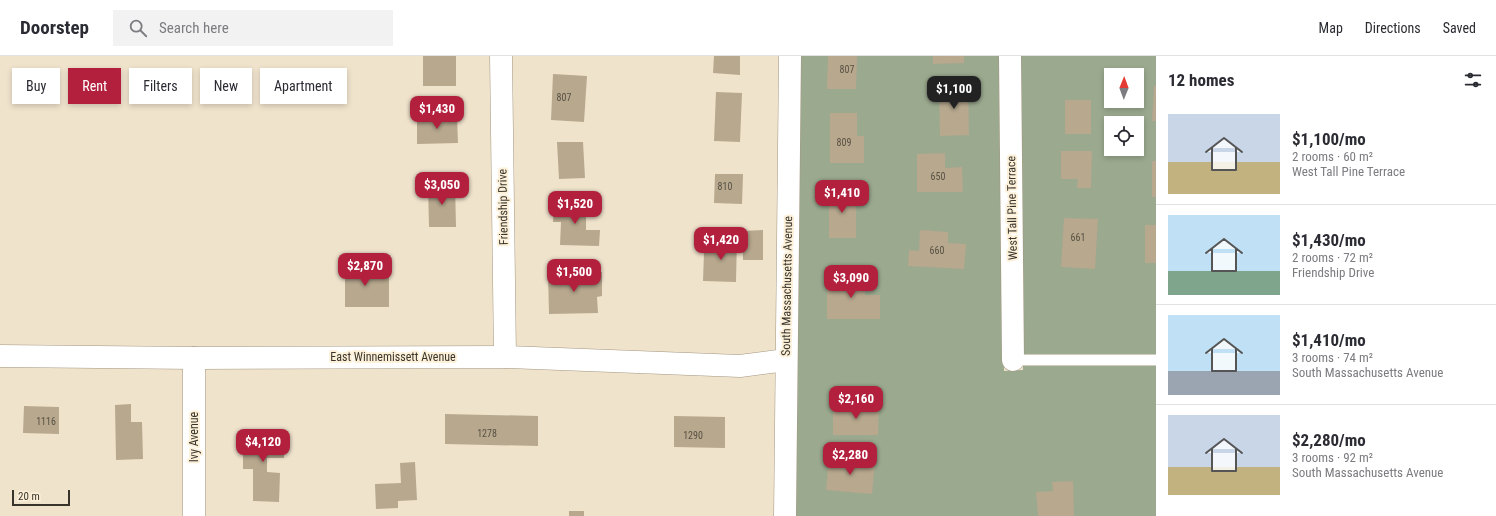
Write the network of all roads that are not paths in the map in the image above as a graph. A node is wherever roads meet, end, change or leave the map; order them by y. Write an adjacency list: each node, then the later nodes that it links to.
1 (501, 56): 5 (street, Friendship Drive)
2 (790, 56): 7 (street, South Massachusetts Avenue)
3 (1010, 56): 8 (street, West Tall Pine Terrace)
4 (0, 356): 6 (street, East Winnemissett Avenue)
5 (505, 357): 6 (street, East Winnemissett Avenue); 7 (street, East Winnemissett Avenue)
6 (194, 358): 10 (street, Ivy Avenue)
7 (786, 360): 11 (street, South Massachusetts Avenue)
8 (1013, 360): 9 (lane)
9 (1156, 360)
10 (194, 516)
11 (785, 516)

